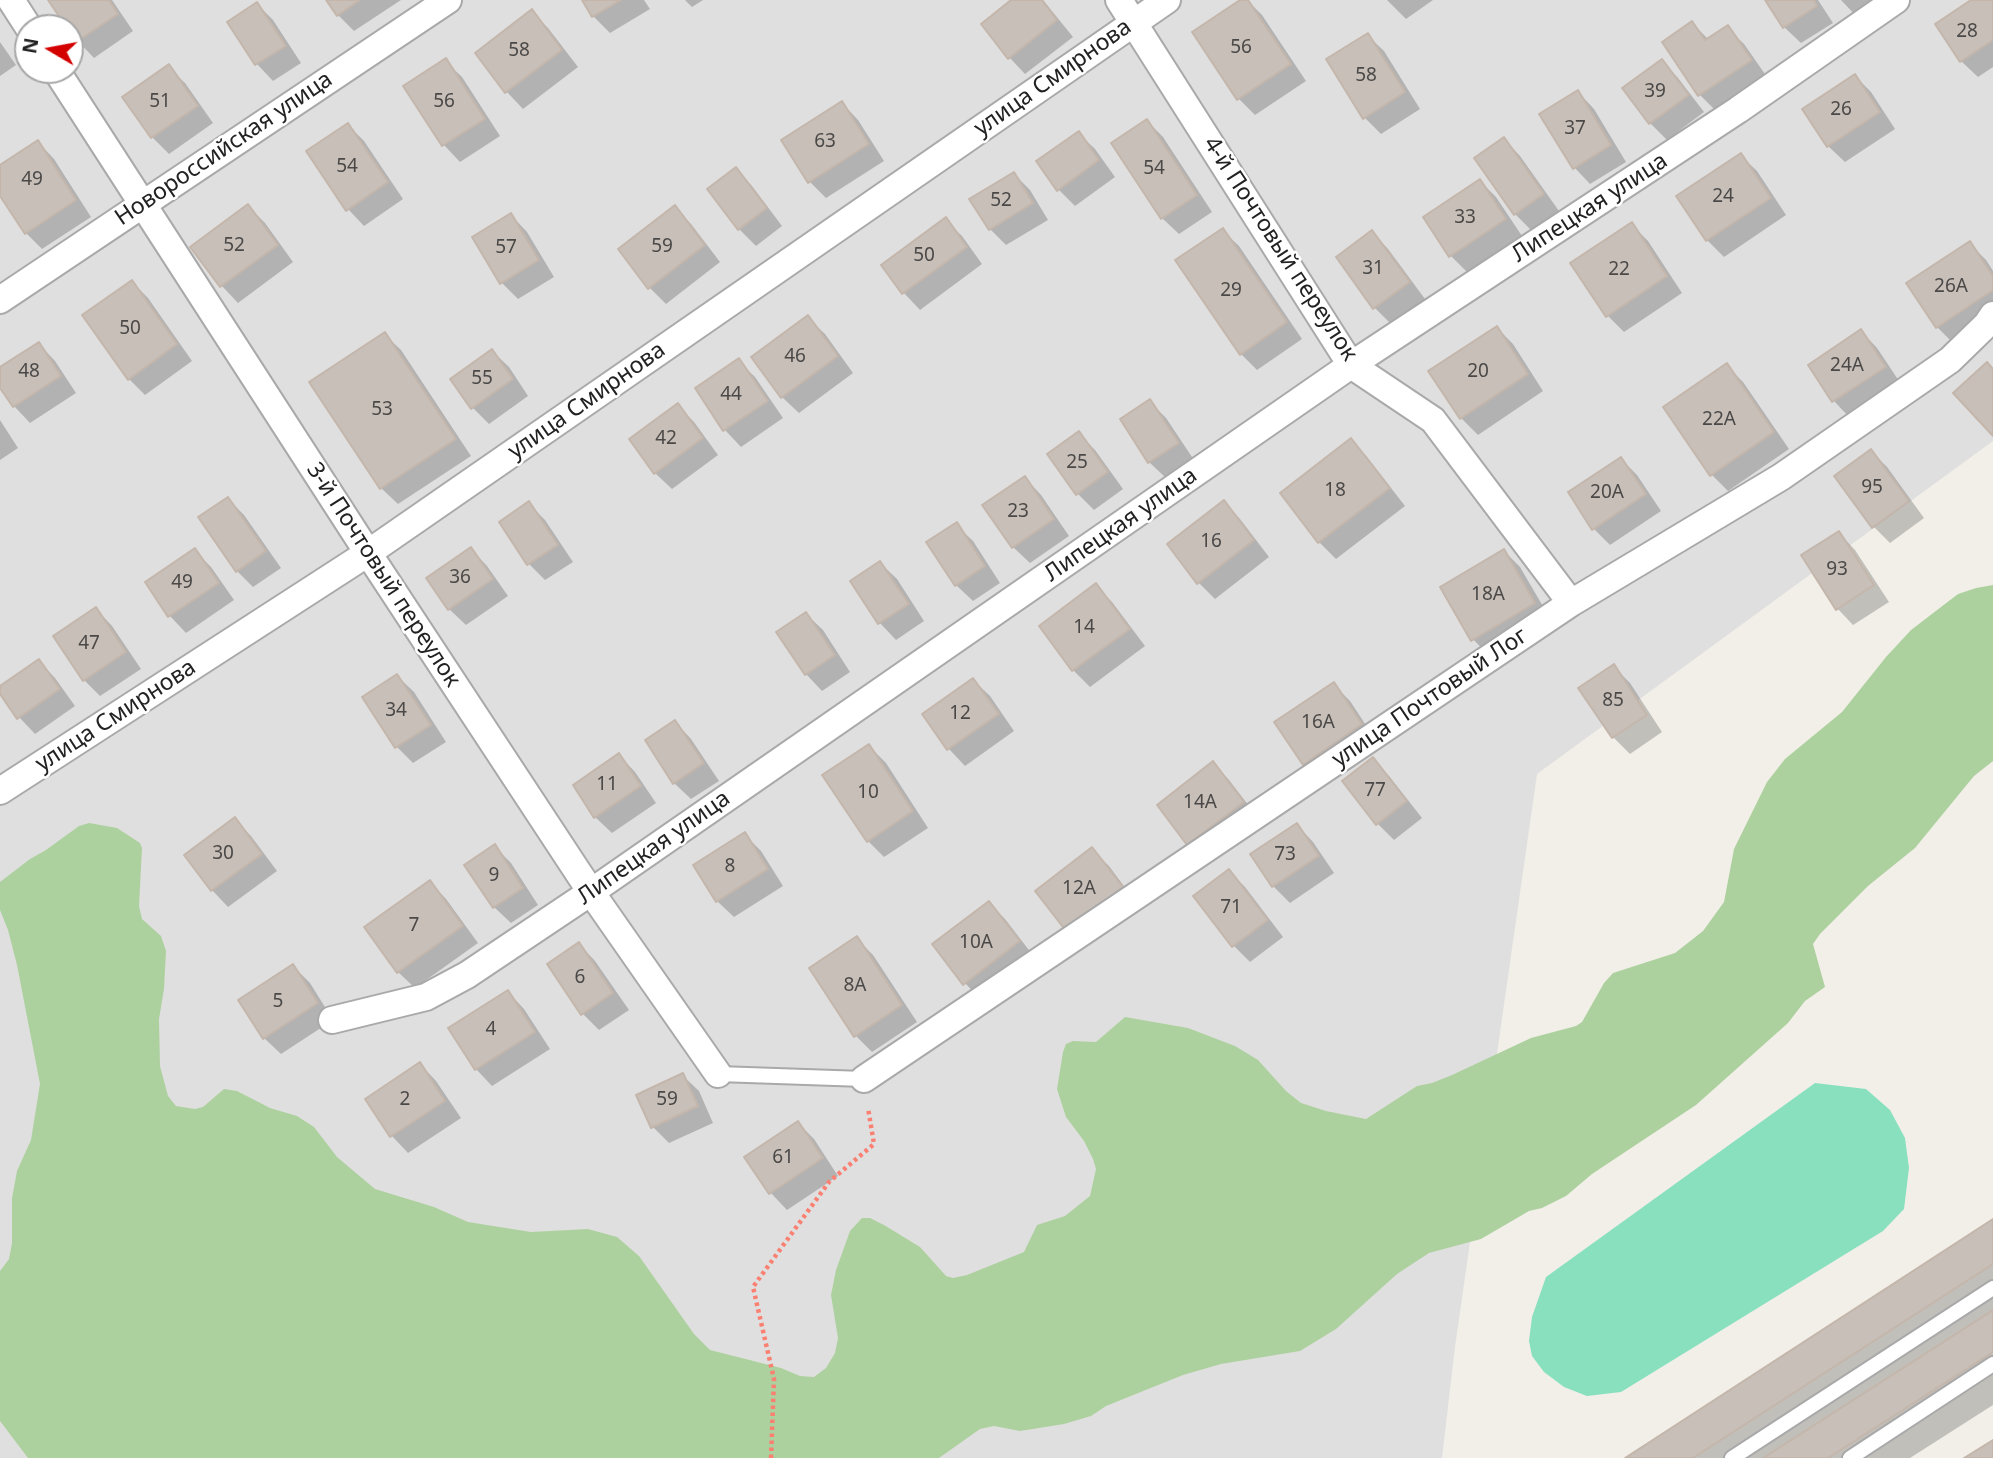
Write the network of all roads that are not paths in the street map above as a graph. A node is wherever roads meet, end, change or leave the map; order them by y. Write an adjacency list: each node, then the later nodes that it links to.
1 (448, 0): 6 (street, Новороссийская улица)
2 (1167, 0): 4 (street, улица Смирнова)
3 (1896, 0): 9 (street, Липецкая улица)
4 (1127, 11): 9 (street, 4-й Почтовый переулок); 10 (street, улица Смирнова)
5 (65, 84): 6 (street, 3-й Почтовый переулок)
6 (142, 204): 7 (street, Новороссийская улица); 10 (street, 3-й Почтовый переулок)
7 (0, 300)
8 (1993, 315): 11 (street, улица Почтовый Лог)
9 (1351, 365): 11 (street, 4-й Почтовый переулок); 13 (street, Липецкая улица)
10 (368, 553): 12 (street, улица Смирнова); 13 (street, 3-й Почтовый переулок)
11 (1571, 603): 16 (street, улица Почтовый Лог)
12 (0, 791)
13 (591, 892): 14 (street, Липецкая улица); 15 (street, 3-й Почтовый переулок)
14 (332, 1020)
15 (718, 1074): 16 (lane)
16 (864, 1079)
17 (1993, 1288): 19 (lane)
18 (1993, 1364): 20 (lane)
19 (1732, 1458)
20 (1850, 1458)

